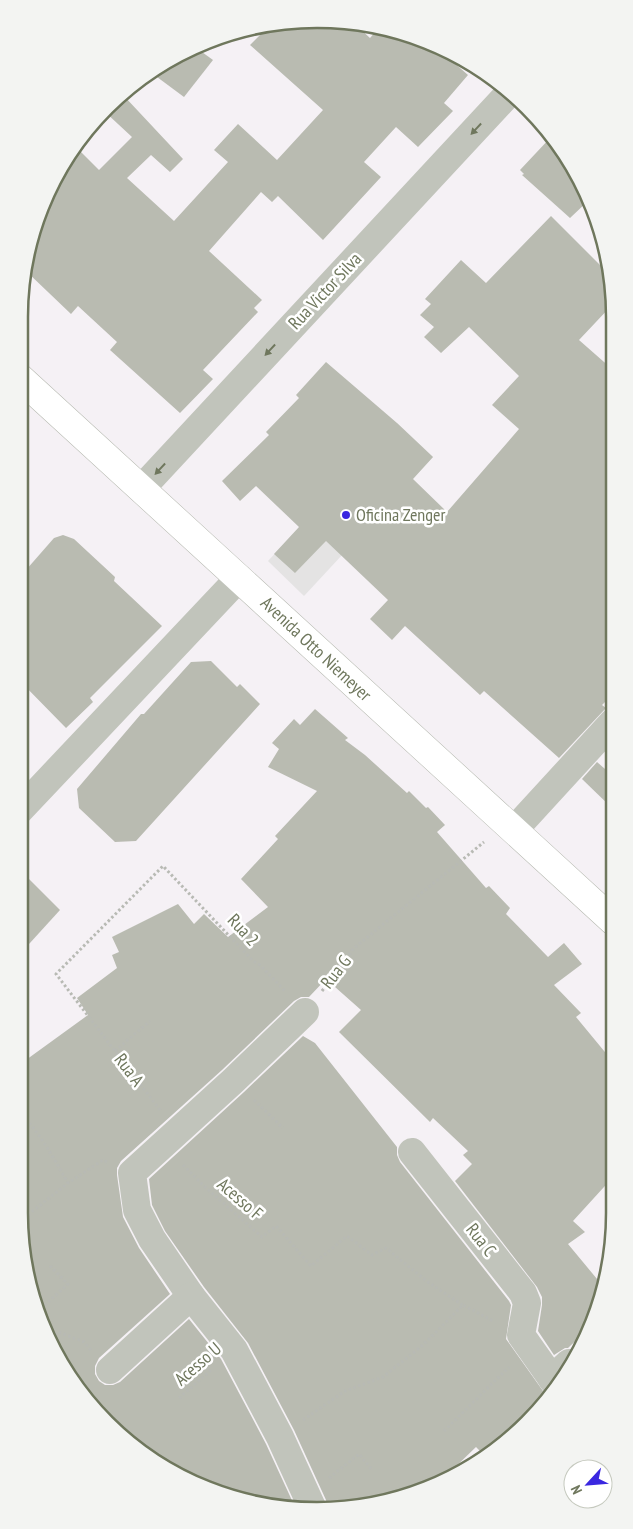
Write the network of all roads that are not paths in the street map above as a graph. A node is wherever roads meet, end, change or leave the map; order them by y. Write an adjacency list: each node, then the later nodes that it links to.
1 (506, 98): 3 (street, Rua Victor Silva, one-way to 3)
2 (28, 385): 3 (main road, Avenida Otto Niemeyer)
3 (141, 489): 4 (main road, Avenida Otto Niemeyer)
4 (239, 578): 6 (street); 7 (main road, Avenida Otto Niemeyer)
5 (606, 729): 7 (street)
6 (28, 801)
7 (510, 827): 8 (main road, Avenida Otto Niemeyer)
8 (606, 914)
9 (305, 1012): 11 (street)
10 (412, 1152): 13 (street, Rua C)
11 (191, 1296): 12 (street); 14 (street)
12 (110, 1370)
13 (557, 1374)
14 (310, 1501)

